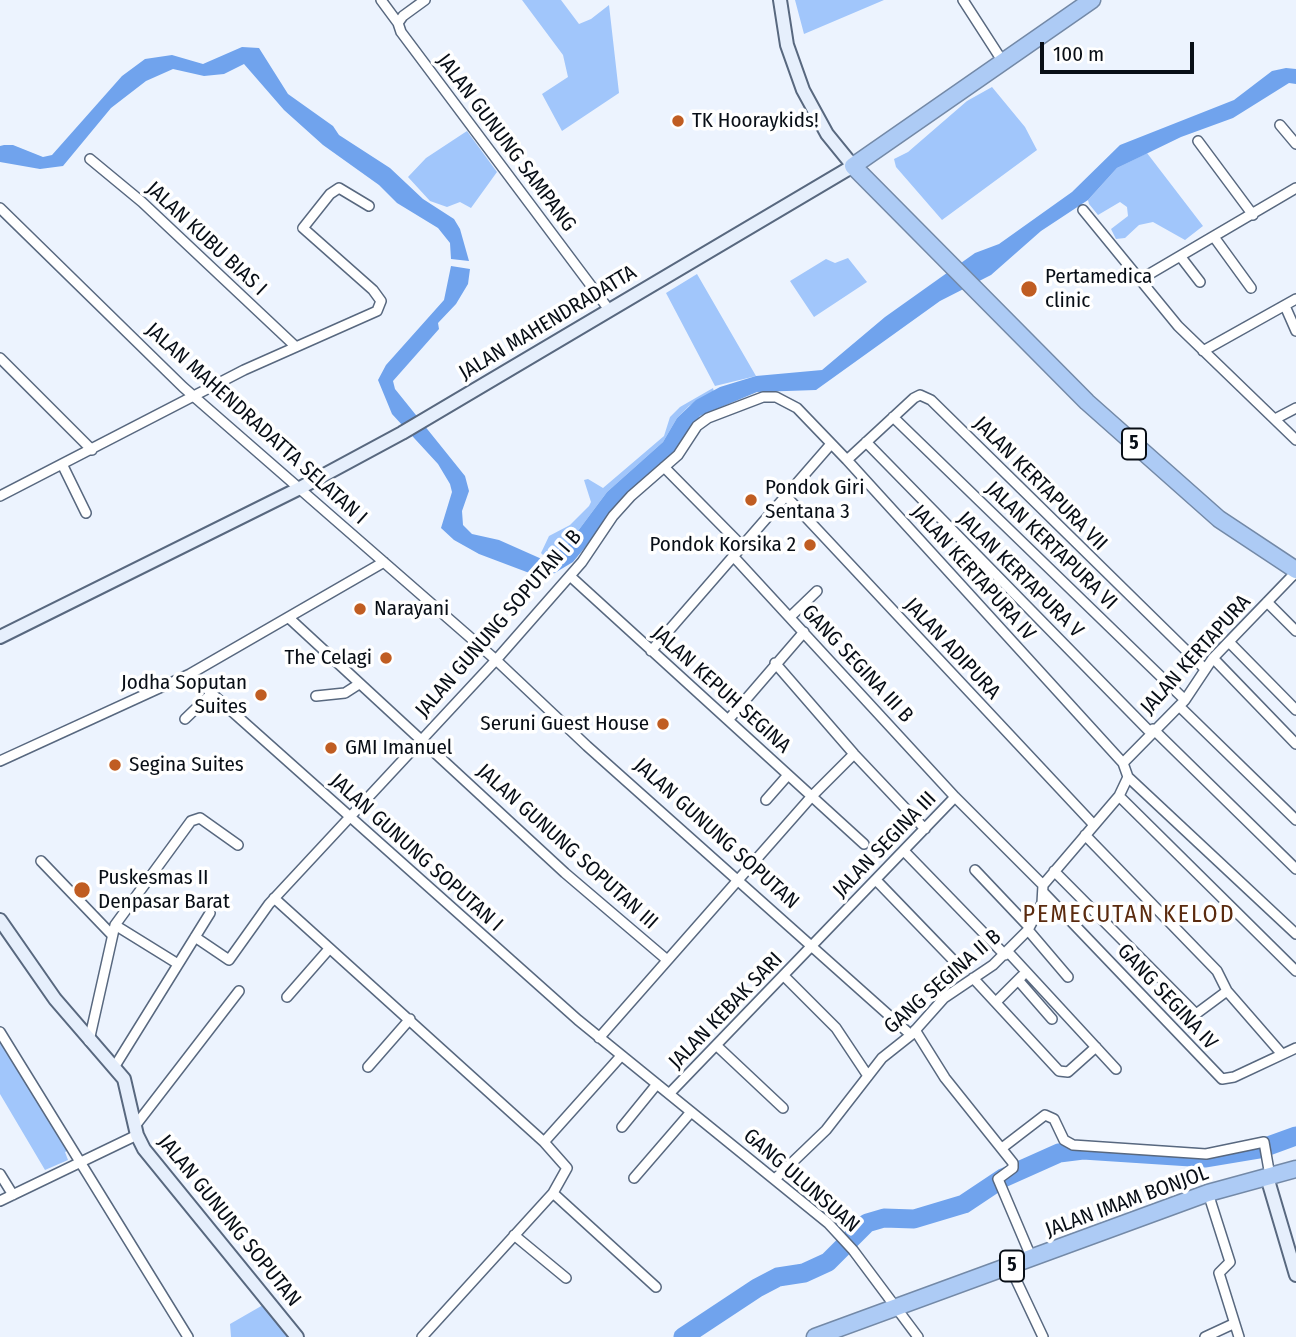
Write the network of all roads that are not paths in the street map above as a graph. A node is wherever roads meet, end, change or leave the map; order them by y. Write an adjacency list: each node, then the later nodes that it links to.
1 (381, 0): 6 (street, JALAN GUNUNG SAMPANG)
2 (425, 0): 6 (street)
3 (780, 0): 12 (main road)
4 (963, 0): 7 (street)
5 (1092, 0): 7 (highway, JALAN MAHENDRADATTA)
6 (398, 23): 25 (street, JALAN GUNUNG SAMPANG)
7 (1003, 62): 12 (highway, JALAN MAHENDRADATTA)
8 (1280, 125): 10 (street)
9 (1198, 141): 17 (street)
10 (1296, 144)
11 (90, 159): 27 (street, JALAN KUBU BIAS I)
12 (853, 166): 25 (main road, JALAN MAHENDRADATTA); 49 (highway, 5)
13 (1296, 188): 17 (street)
14 (369, 206): 27 (street)
15 (0, 208): 30 (street, JALAN MAHENDRADATTA SELATAN I)
16 (1083, 210): 20 (street)
17 (1253, 215): 18 (street)
18 (1214, 237): 19 (street); 22 (street)
19 (1180, 256): 20 (street); 21 (street)
20 (1141, 279): 28 (street)
21 (1200, 282)
22 (1251, 288)
23 (1296, 299): 24 (street)
24 (1285, 306): 26 (street); 28 (street)
25 (610, 311): 42 (main road, JALAN MAHENDRADATTA)
26 (1296, 331)
27 (295, 346): 30 (street)
28 (1203, 351): 34 (street)
29 (0, 358): 38 (street)
30 (195, 395): 38 (street); 42 (street, JALAN MAHENDRADATTA SELATAN I)
31 (797, 408): 37 (street, JALAN KERTAPURA IV); 41 (street, JALAN GUNUNG SOPUTAN I B)
32 (1296, 408): 34 (street)
33 (893, 417): 36 (street, JALAN KERTAPURA VII); 63 (street, JALAN KERTAPURA VII); 68 (street, JALAN KERTAPURA VI)
34 (1275, 419): 35 (street)
35 (1296, 440)
36 (866, 442): 39 (street, JALAN KERTAPURA VII); 72 (street, JALAN KERTAPURA V)
37 (831, 444): 39 (street, JALAN KERTAPURA IV); 43 (street)
38 (92, 450): 40 (street)
39 (847, 460): 77 (street, JALAN KERTAPURA IV)
40 (63, 466): 44 (street); 45 (street)
41 (664, 467): 46 (street); 50 (street, JALAN GUNUNG SOPUTAN I B)
42 (300, 488): 48 (street, JALAN MAHENDRADATTA SELATAN I); 57 (main road, JALAN MAHENDRADATTA)
43 (785, 495): 46 (street); 86 (street, JALAN ADIPURA)
44 (0, 496)
45 (86, 513)
46 (742, 546): 47 (street)
47 (733, 556): 53 (street, GANG SEGINA III B); 59 (street)
48 (384, 562): 54 (street); 61 (street, JALAN MAHENDRADATTA SELATAN I)
49 (1294, 566): 52 (street, JALAN KERTAPURA)
50 (570, 576): 59 (street, JALAN KEPUH SEGINA); 61 (street, JALAN GUNUNG SOPUTAN I B)
51 (817, 591): 53 (street)
52 (1267, 602): 56 (street); 58 (street, JALAN KERTAPURA)
53 (790, 617): 55 (street, GANG SEGINA III B)
54 (289, 618): 64 (street); 65 (street, JALAN GUNUNG SOPUTAN III)
55 (804, 632): 62 (street); 82 (street, GANG SEGINA III B)
56 (1296, 632)
57 (0, 637)
58 (1229, 642): 60 (street, JALAN KERTAPURA); 69 (street)
59 (651, 651): 71 (street, JALAN KEPUH SEGINA)
60 (1213, 658): 63 (street, JALAN KERTAPURA); 74 (street)
61 (496, 660): 73 (street, JALAN GUNUNG SOPUTAN I B); 96 (street, JALAN GUNUNG SOPUTAN)
62 (775, 663): 71 (street); 75 (street)
63 (1205, 669): 68 (street, JALAN KERTAPURA)
64 (190, 674): 66 (street, JALAN GUNUNG SOPUTAN I); 76 (street)
65 (359, 684): 67 (street); 73 (street, JALAN GUNUNG SOPUTAN III)
66 (211, 694): 70 (street); 84 (street, JALAN GUNUNG SOPUTAN I)
67 (316, 696)
68 (1182, 703): 72 (street, JALAN KERTAPURA); 85 (street, JALAN KERTAPURA VI)
69 (1296, 710)
70 (185, 719)
71 (729, 719): 78 (street, JALAN KEPUH SEGINA)
72 (1152, 731): 77 (street, JALAN KERTAPURA); 93 (street, JALAN KERTAPURA V)
73 (421, 738): 84 (street, JALAN GUNUNG SOPUTAN I B); 109 (street, JALAN GUNUNG SOPUTAN III)
74 (1296, 744)
75 (854, 754): 80 (street); 87 (street)
76 (0, 761)
77 (1123, 763): 79 (street)
78 (789, 775): 80 (street, JALAN KEPUH SEGINA); 83 (street)
79 (1128, 777): 81 (street, GANG SEGINA II B); 104 (street)
80 (812, 796): 89 (street, JALAN KEPUH SEGINA); 96 (street)
81 (1119, 796): 86 (street, GANG SEGINA II B); 112 (street)
82 (955, 797): 87 (street, JALAN SEGINA III); 98 (street, JALAN SEGINA III)
83 (766, 800)
84 (348, 816): 99 (street, JALAN GUNUNG SOPUTAN I B); 126 (street, JALAN GUNUNG SOPUTAN I)
85 (1296, 820)
86 (1094, 825): 88 (street, GANG SEGINA II B)
87 (925, 829): 91 (street, JALAN SEGINA III)
88 (1085, 835): 95 (street, GANG SEGINA II B); 119 (street)
89 (864, 844)
90 (238, 845): 103 (street)
91 (904, 851): 97 (street, JALAN SEGINA III); 108 (street)
92 (41, 861): 103 (street)
93 (1296, 869)
94 (975, 870): 102 (street)
95 (1054, 871): 98 (street, GANG SEGINA II B); 119 (street)
96 (737, 879): 106 (street, JALAN GUNUNG SOPUTAN); 109 (street)
97 (876, 880): 106 (street, JALAN SEGINA III); 111 (street)
98 (1044, 889): 102 (street, GANG SEGINA II B); 131 (street, GANG SEGINA IV)
99 (274, 898): 105 (street, JALAN GUNUNG SOPUTAN I B); 107 (street)
100 (210, 913): 105 (street)
101 (0, 920): 127 (main road, JALAN GUNUNG SOPUTAN)
102 (1029, 929): 108 (street, GANG SEGINA II B); 115 (street)
103 (114, 930): 110 (street); 127 (street)
104 (1296, 934)
105 (195, 937): 110 (street)
106 (813, 946): 114 (street, JALAN KEBAK SARI); 125 (street, JALAN GUNUNG SOPUTAN)
107 (329, 948): 120 (street); 122 (street)
108 (1006, 953): 113 (street); 116 (street, GANG SEGINA II B)
109 (666, 959): 126 (street)
110 (178, 964): 133 (street)
111 (959, 966)
112 (1296, 971)
113 (1026, 973): 117 (street); 129 (street)
114 (784, 976): 128 (street, JALAN KEBAK SARI); 136 (street)
115 (1068, 977)
116 (973, 978): 121 (street); 125 (street, GANG SEGINA II B)
117 (1018, 980): 121 (street); 123 (street)
118 (239, 991): 142 (street)
119 (1227, 991): 131 (street)
120 (288, 997)
121 (996, 1002): 129 (street)
122 (410, 1019): 134 (street); 143 (street)
123 (1052, 1019)
124 (0, 1032): 145 (street)
125 (913, 1033): 136 (street, GANG SEGINA II B); 144 (street, JALAN GUNUNG SOPUTAN)
126 (600, 1038): 132 (street, JALAN GUNUNG SOPUTAN I)
127 (89, 1041): 133 (main road, JALAN GUNUNG SOPUTAN)
128 (718, 1046): 138 (street, JALAN KEBAK SARI); 139 (street)
129 (1096, 1047): 135 (street)
130 (1296, 1048): 131 (street)
131 (1281, 1053)
132 (621, 1056): 137 (street, JALAN KEBAK SARI); 143 (street)
133 (115, 1066): 142 (main road, JALAN GUNUNG SOPUTAN)
134 (368, 1067)
135 (1116, 1069)
136 (868, 1076): 150 (street, GANG SEGINA II B)
137 (657, 1084): 138 (street, JALAN KEBAK SARI); 141 (street)
138 (669, 1094): 140 (street, GANG ULUNSUAN)
139 (783, 1108)
140 (691, 1112): 149 (street); 150 (street, GANG ULUNSUAN)
141 (622, 1126)
142 (136, 1131): 145 (street); 164 (main road, JALAN GUNUNG SOPUTAN)
143 (544, 1142): 151 (street)
144 (1002, 1148): 148 (street); 156 (street)
145 (81, 1162): 153 (street); 163 (street)
146 (1296, 1169): 148 (highway, JALAN IMAM BONJOL / 5)
147 (0, 1174): 153 (street)
148 (1268, 1177): 152 (highway, JALAN IMAM BONJOL / 5); 158 (main road)
149 (634, 1178)
150 (775, 1179): 161 (street, GANG ULUNSUAN)
151 (553, 1192): 155 (street); 160 (street)
152 (1208, 1194): 156 (highway, JALAN IMAM BONJOL / 5); 162 (street)
153 (13, 1195): 154 (street)
154 (0, 1202)
155 (514, 1235): 159 (street); 165 (street)
156 (1032, 1259): 157 (highway, JALAN IMAM BONJOL / 5)
157 (1010, 1267): 161 (highway, JALAN IMAM BONJOL / 5); 168 (street)
158 (1296, 1275)
159 (566, 1278)
160 (656, 1287)
161 (898, 1307): 166 (highway, JALAN IMAM BONJOL / 5); 167 (street, GANG ULUNSUAN)
162 (1233, 1324): 169 (street); 170 (street)
163 (188, 1337)
164 (297, 1337)
165 (422, 1337)
166 (815, 1337)
167 (918, 1337)
168 (1043, 1337)
169 (1205, 1337)
170 (1239, 1337)

